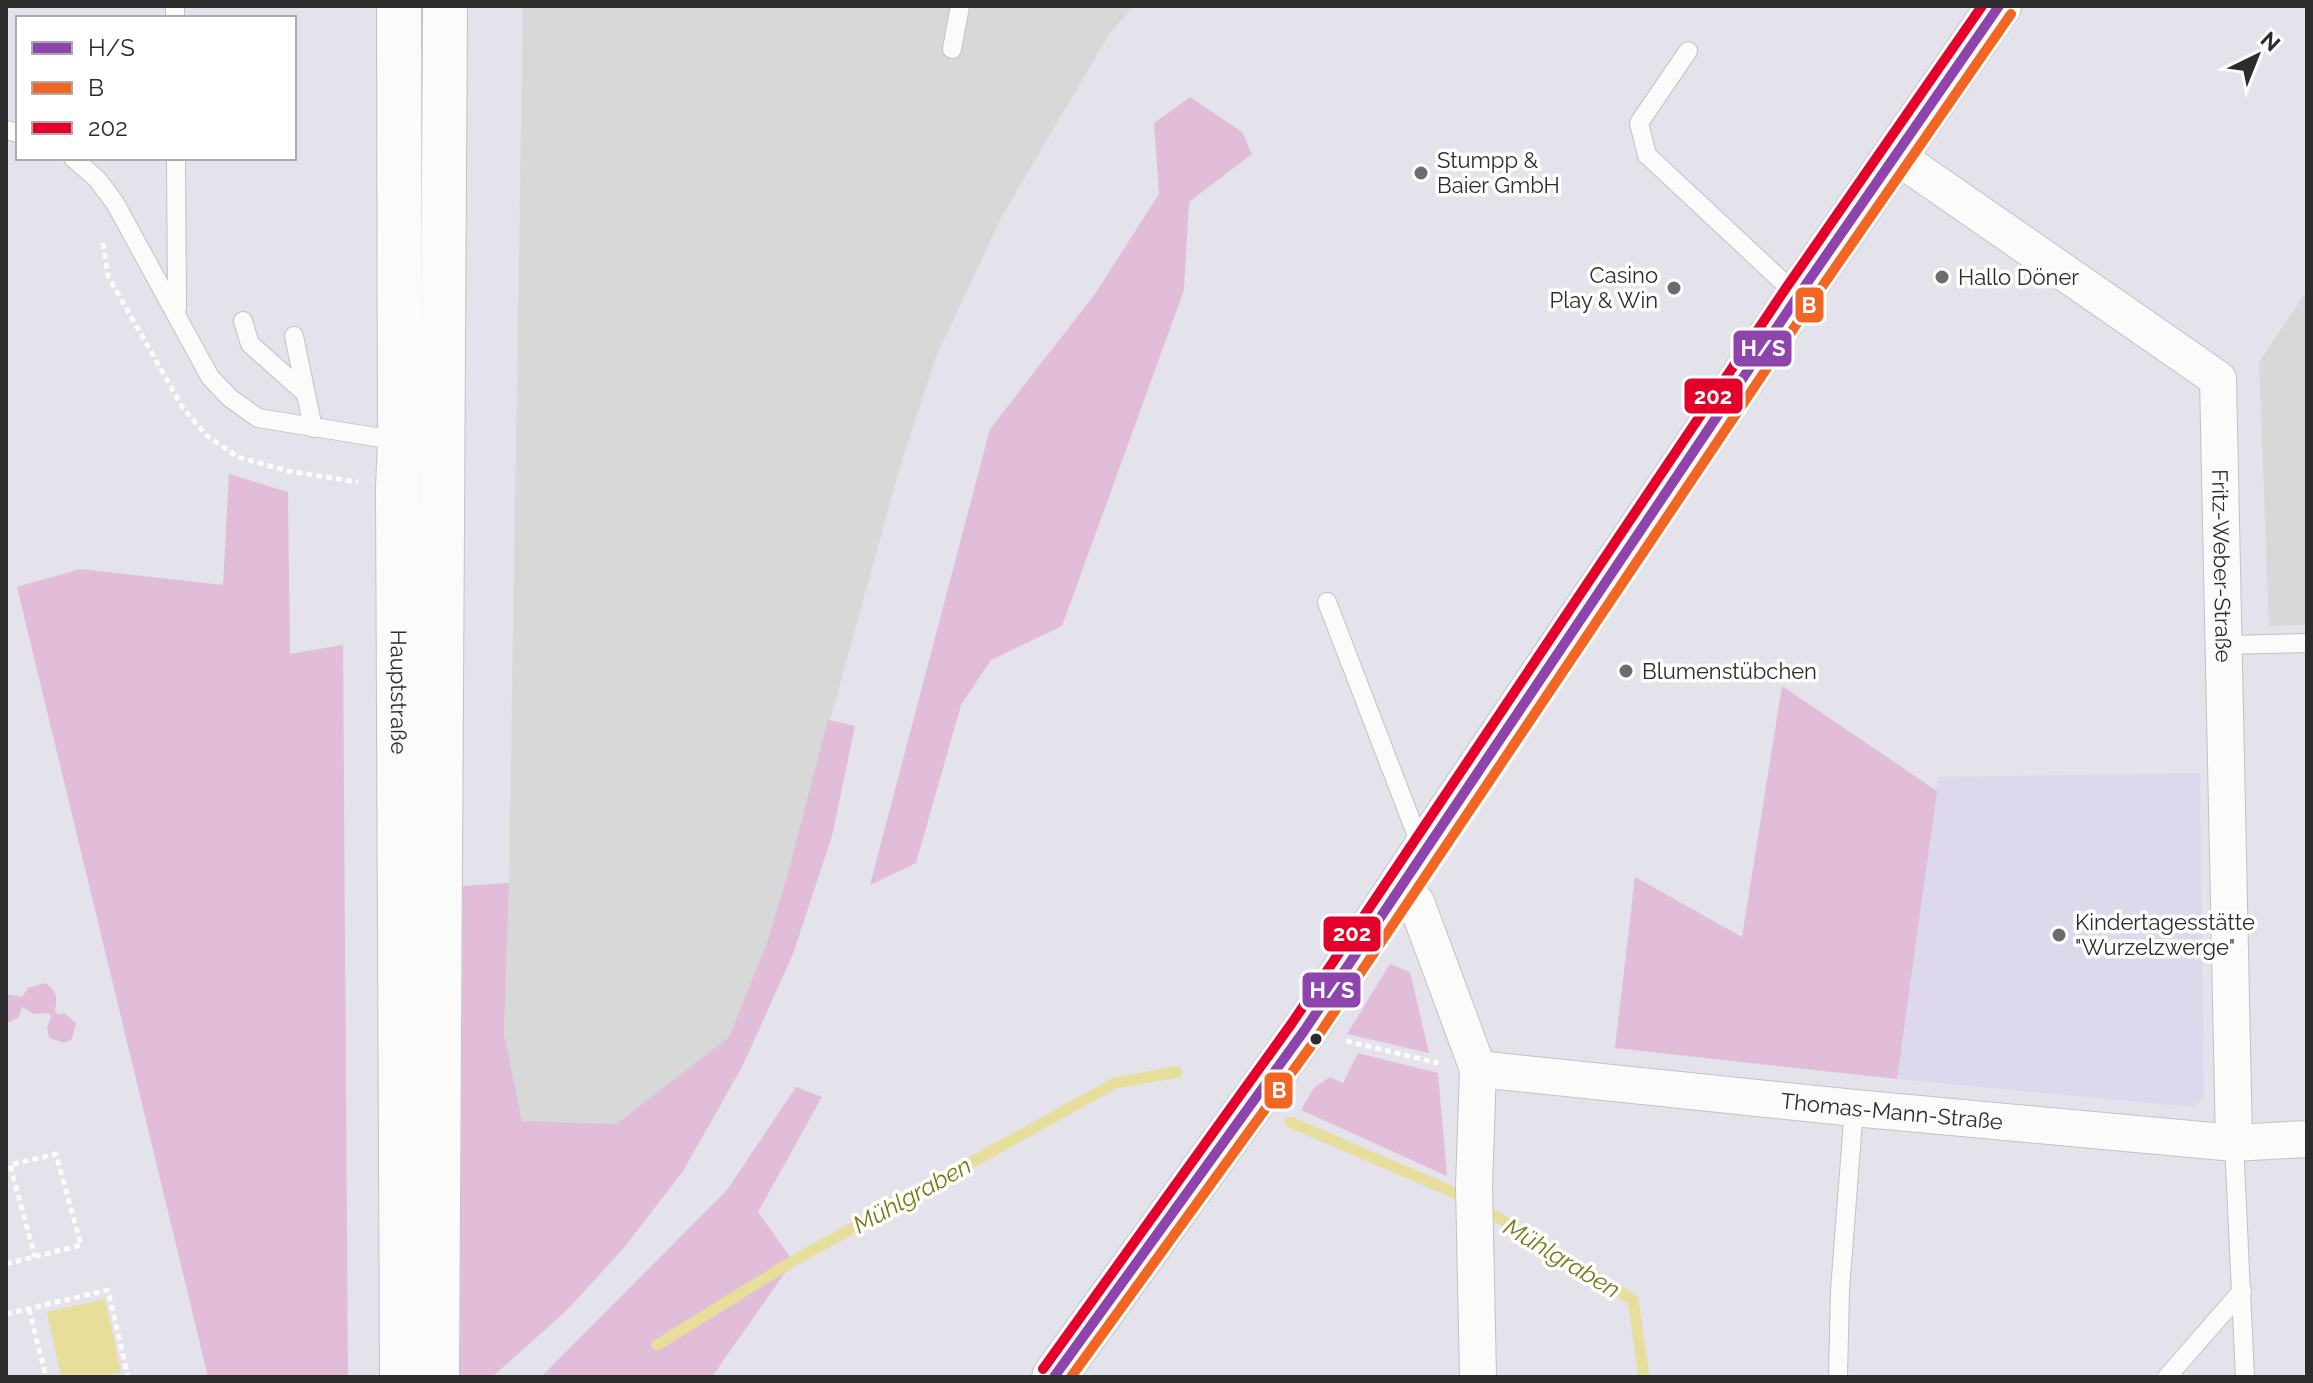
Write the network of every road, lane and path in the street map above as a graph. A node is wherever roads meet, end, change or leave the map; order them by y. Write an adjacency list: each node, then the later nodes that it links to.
1 (399, 6): 16 (main road, Hauptstraße)
2 (445, 6): 37 (main road, Hauptstraße)
3 (960, 6): 5 (lane)
4 (1999, 6): 7 (main road)
5 (952, 49)
6 (1688, 51): 10 (lane)
7 (1895, 155): 10 (main road); 21 (street, Fritz-Weber-Straße)
8 (75, 160): 11 (lane)
9 (176, 160): 11 (lane)
10 (1798, 296): 22 (main road)
11 (177, 311): 15 (lane)
12 (243, 321): 14 (lane)
13 (294, 336): 14 (lane)
14 (304, 392): 15 (lane)
15 (313, 428): 16 (lane)
16 (400, 441): 18 (main road, Hauptstraße)
17 (288, 471): 18 (path)
18 (398, 488): 36 (main road, Hauptstraße)
19 (1327, 602): 22 (lane)
20 (2307, 643): 21 (lane)
21 (2224, 645): 28 (street, Fritz-Weber-Straße)
22 (1423, 852): 23 (main road)
23 (1398, 889): 24 (main road); 25 (street)
24 (1304, 1031): 25 (path); 38 (main road)
25 (1478, 1069): 26 (street, Thomas-Mann-Straße); 39 (street)
26 (1854, 1108): 28 (street, Thomas-Mann-Straße); 40 (lane)
27 (2307, 1139): 28 (street, Thomas-Mann-Straße)
28 (2234, 1143): 31 (lane)
29 (35, 1257): 29 (path); 30 (path)
30 (6, 1264)
31 (2242, 1291): 41 (lane); 42 (lane)
32 (29, 1309): 33 (path); 34 (path); 35 (path)
33 (6, 1314)
34 (46, 1377)
35 (128, 1377)
36 (402, 1377)
37 (437, 1377)
38 (1054, 1377)
39 (1478, 1377)
40 (1838, 1377)
41 (2167, 1377)
42 (2245, 1377)

